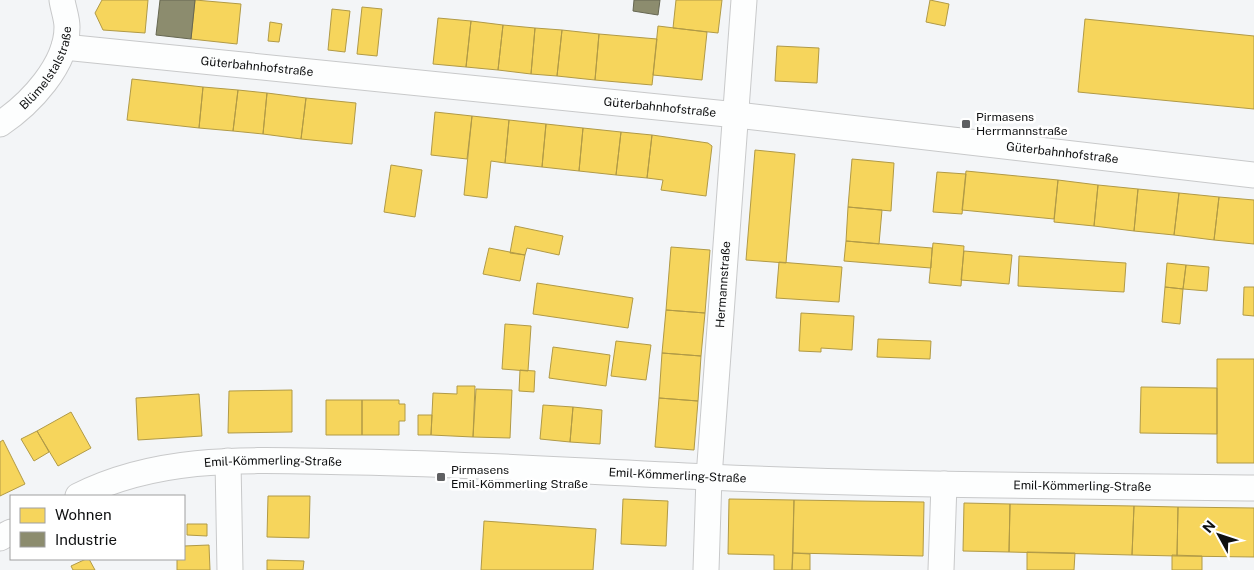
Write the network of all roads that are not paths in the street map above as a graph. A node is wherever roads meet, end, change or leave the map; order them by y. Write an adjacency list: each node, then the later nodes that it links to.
1 (62, 0): 4 (street, Blümelstalstraße)
2 (82, 0): 4 (street)
3 (744, 0): 5 (street, Hermannstraße)
4 (66, 36): 5 (street, Güterbahnhofstraße); 6 (street, Blümelstalstraße)
5 (737, 115): 7 (street, Güterbahnhofstraße); 9 (street, Hermannstraße)
6 (0, 124)
7 (1254, 175)
8 (228, 461): 9 (street, Emil-Kömmerling-Straße); 12 (street, Emil-Kömmerling-Straße); 13 (street)
9 (709, 477): 10 (street, Emil-Kömmerling-Straße); 14 (street, Hermannstraße)
10 (944, 484): 11 (street, Emil-Kömmerling-Straße); 15 (street)
11 (1254, 488)
12 (80, 495)
13 (230, 570)
14 (706, 570)
15 (942, 570)

